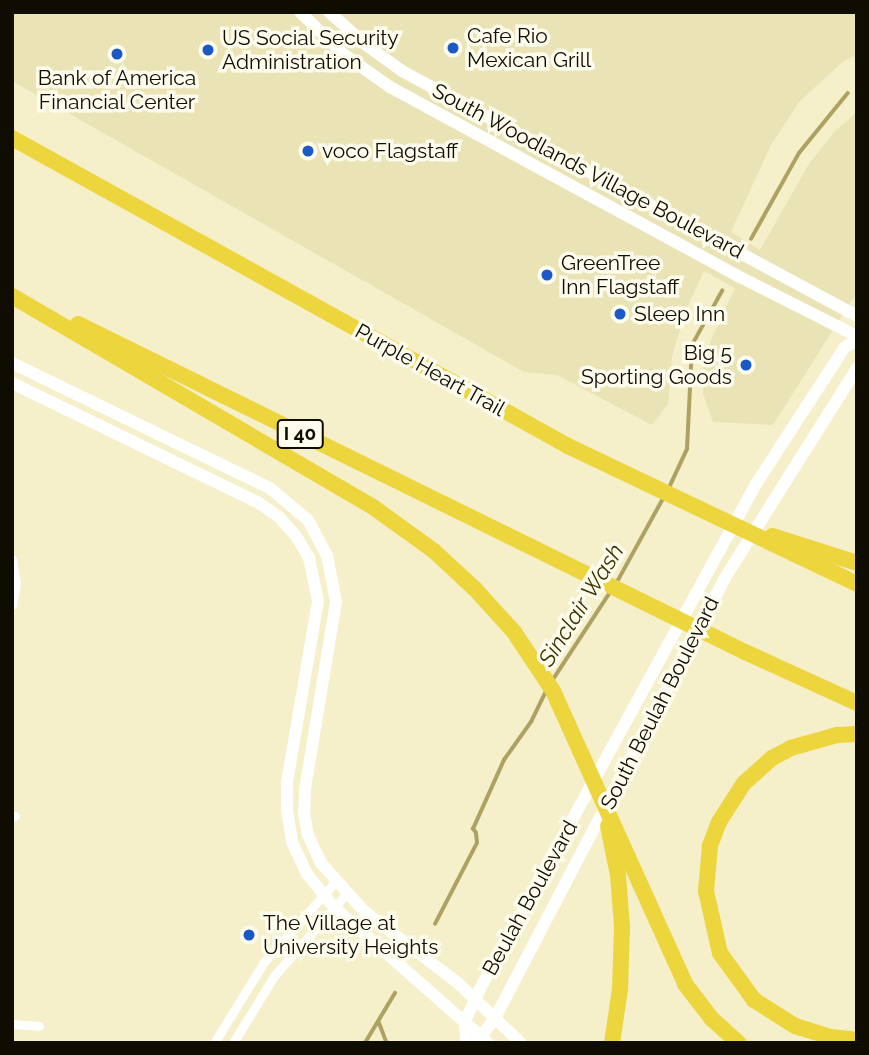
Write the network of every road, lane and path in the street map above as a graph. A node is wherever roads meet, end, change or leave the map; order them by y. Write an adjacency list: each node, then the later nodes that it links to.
1 (300, 12): 4 (street, South Woodlands Village Boulevard)
2 (329, 12): 3 (street, South Woodlands Village Boulevard)
3 (356, 37): 4 (street); 6 (street, South Woodlands Village Boulevard)
4 (342, 53): 7 (street, South Woodlands Village Boulevard)
5 (12, 138): 16 (highway, Purple Heart Trail)
6 (555, 153): 7 (street); 8 (street, South Woodlands Village Boulevard)
7 (545, 171): 9 (street, South Woodlands Village Boulevard)
8 (702, 232): 9 (street); 11 (street, South Woodlands Village Boulevard)
9 (696, 253): 12 (street, South Woodlands Village Boulevard)
10 (12, 294): 21 (highway, I 40); 24 (highway)
11 (857, 316)
12 (857, 338): 22 (street, South Beulah Boulevard)
13 (12, 363): 25 (street)
14 (857, 368): 30 (street, South Beulah Boulevard)
15 (12, 383): 26 (street)
16 (803, 553): 18 (highway); 19 (highway)
17 (12, 559): 20 (street)
18 (857, 563)
19 (857, 584)
20 (12, 604)
21 (857, 703)
22 (628, 721): 29 (street, Beulah Boulevard)
23 (857, 734): 35 (highway)
24 (607, 809): 41 (highway); 42 (highway)
25 (336, 881): 26 (street); 27 (street)
26 (323, 894): 28 (street); 37 (street)
27 (346, 894): 28 (street); 29 (street)
28 (334, 907): 31 (street); 38 (street)
29 (475, 1000): 30 (street); 31 (street, Beulah Boulevard)
30 (495, 1018): 36 (street, South Beulah Boulevard); 40 (street)
31 (465, 1021): 36 (street); 39 (street, Beulah Boulevard)
32 (12, 1024): 33 (street)
33 (39, 1026)
34 (857, 1027): 43 (highway)
35 (857, 1040)
36 (481, 1041)
37 (214, 1043)
38 (233, 1043)
39 (466, 1043)
40 (521, 1043)
41 (612, 1043)
42 (739, 1043)
43 (838, 1043)

